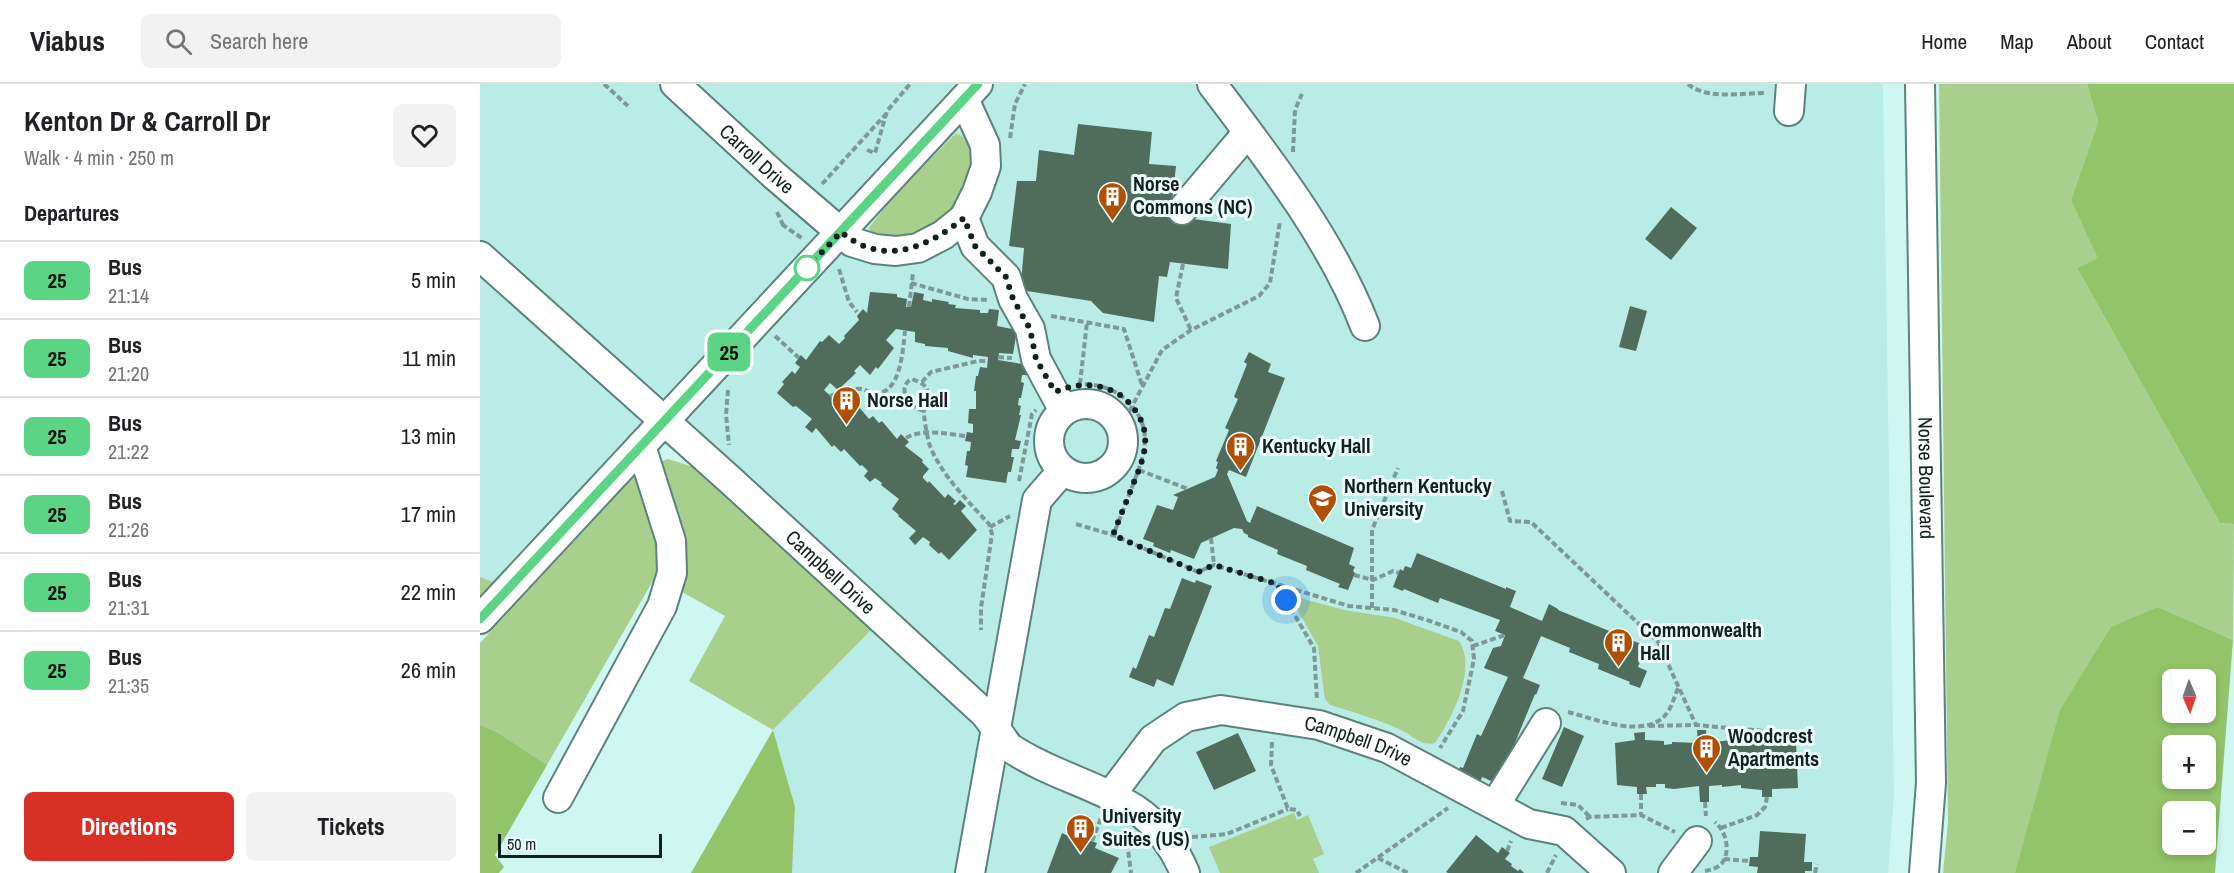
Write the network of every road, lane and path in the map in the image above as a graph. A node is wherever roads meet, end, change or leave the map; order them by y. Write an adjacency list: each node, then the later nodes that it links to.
1 (604, 84): 11 (path)
2 (675, 84): 21 (street, Carroll Drive)
3 (910, 84): 12 (path)
4 (1025, 84): 14 (path)
5 (1212, 84): 13 (street)
6 (1688, 84): 10 (path)
7 (1920, 84): 106 (street, Norse Boulevard)
8 (971, 91): 19 (street); 21 (street)
9 (1302, 94): 16 (path)
10 (1790, 96)
11 (628, 106)
12 (886, 114): 15 (path); 17 (path)
13 (1248, 132): 16 (street); 18 (street)
14 (1009, 144)
15 (867, 150)
16 (1286, 184): 28 (street); 29 (path)
17 (815, 192)
18 (1182, 210)
19 (964, 218): 21 (street, Carroll Drive); 26 (street)
20 (788, 220): 22 (path)
21 (841, 232): 43 (street)
22 (807, 242)
23 (480, 256): 43 (street, Campbell Drive)
24 (1183, 264): 29 (path)
25 (911, 283): 26 (path)
26 (1016, 305): 27 (path); 40 (street)
27 (1087, 322): 37 (path); 40 (path)
28 (1365, 326)
29 (1191, 330): 37 (path)
30 (905, 331): 34 (path)
31 (770, 332): 32 (path)
32 (799, 358)
33 (988, 361): 36 (path)
34 (896, 377): 35 (path); 39 (path)
35 (907, 381): 36 (path); 41 (path)
36 (922, 382): 41 (path)
37 (1143, 386): 42 (path)
38 (728, 387): 48 (path)
39 (830, 396)
40 (1066, 396): 42 (street); 42 (path); 50 (street); 52 (path)
41 (924, 411): 44 (path)
42 (1126, 417): 50 (street); 51 (path)
43 (665, 421): 47 (street); 73 (street, Campbell Drive)
44 (928, 432): 45 (path); 46 (path); 57 (path)
45 (966, 436)
46 (906, 438)
47 (641, 446): 66 (street); 81 (street)
48 (731, 452)
49 (1398, 468): 63 (path)
50 (1063, 470): 73 (street)
51 (1139, 470): 53 (path); 58 (path)
52 (1018, 489)
53 (1188, 489)
54 (1503, 491): 70 (path)
55 (1016, 510): 57 (path)
56 (1076, 524): 58 (path)
57 (990, 527): 67 (path)
58 (1113, 535): 60 (path)
59 (1210, 538): 60 (path)
60 (1214, 565): 64 (path)
61 (1399, 573): 63 (path)
62 (1354, 575): 63 (path)
63 (1373, 580): 65 (path)
64 (1277, 584): 65 (path); 74 (path)
65 (1372, 608): 69 (path)
66 (480, 619)
67 (981, 630)
68 (1505, 635): 69 (path)
69 (1473, 646): 78 (path)
70 (1678, 687): 75 (path); 76 (path)
71 (1273, 718): 74 (street, Campbell Drive); 84 (street, Campbell Drive); 85 (path)
72 (1546, 723): 76 (path); 82 (street)
73 (995, 725): 84 (street, Campbell Drive); 97 (street)
74 (1319, 725): 78 (street, Campbell Drive)
75 (1696, 725): 76 (path); 77 (path)
76 (1648, 726)
77 (1765, 735)
78 (1427, 769): 82 (street, Campbell Drive)
79 (1641, 794): 86 (path)
80 (1767, 797): 88 (path)
81 (558, 798)
82 (1483, 798): 90 (street, Campbell Drive); 93 (path)
83 (1706, 802): 88 (path)
84 (1107, 803): 91 (path); 92 (street, Campbell Drive)
85 (1288, 809): 87 (path); 92 (path)
86 (1641, 815): 88 (path); 90 (path)
87 (1300, 816)
88 (1708, 828): 104 (street)
89 (1125, 831): 98 (path)
90 (1564, 831): 102 (path); 103 (street)
91 (1092, 841)
92 (1168, 841): 99 (street, Campbell Drive)
93 (1378, 858): 100 (path); 101 (path)
94 (1724, 859): 95 (path)
95 (1750, 861)
96 (1817, 864): 105 (path)
97 (970, 873)
98 (1131, 873)
99 (1185, 873)
100 (1356, 873)
101 (1408, 873)
102 (1547, 873)
103 (1611, 873)
104 (1673, 873)
105 (1815, 873)
106 (1924, 873)

